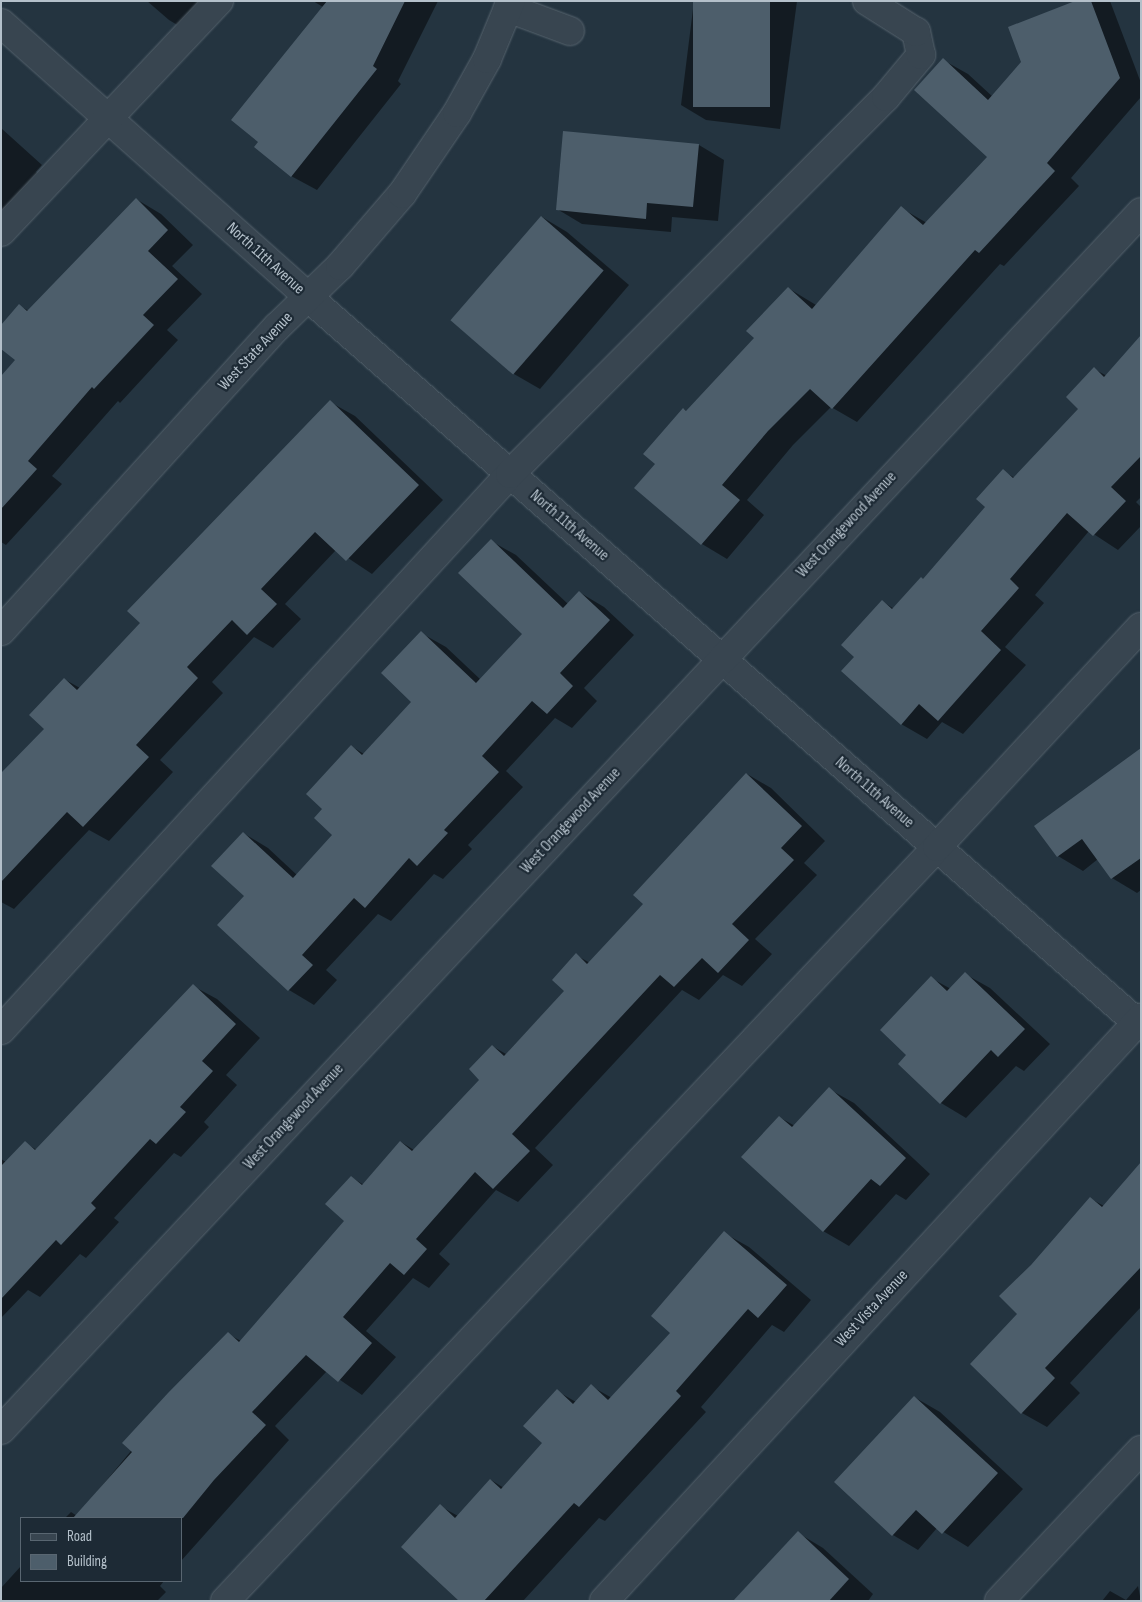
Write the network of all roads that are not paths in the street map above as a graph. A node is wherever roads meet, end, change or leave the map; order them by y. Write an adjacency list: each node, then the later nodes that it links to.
1 (219, 1): 6 (street)
2 (867, 1): 10 (street)
3 (510, 4): 5 (street); 9 (street, West State Avenue)
4 (1, 23): 6 (street, North 11th Avenue)
5 (570, 31)
6 (110, 119): 8 (street); 9 (street, North 11th Avenue)
7 (1141, 212): 13 (street, West Orangewood Avenue)
8 (1, 232)
9 (308, 297): 10 (street, North 11th Avenue); 12 (street, West State Avenue)
10 (510, 474): 13 (street, North 11th Avenue); 16 (street)
11 (1141, 627): 14 (street)
12 (1, 630)
13 (721, 660): 14 (street, North 11th Avenue); 17 (street, West Orangewood Avenue)
14 (937, 847): 15 (street, North 11th Avenue); 19 (street)
15 (1139, 1022): 20 (street, West Vista Avenue)
16 (1, 1030)
17 (1, 1430)
18 (1141, 1450): 21 (street)
19 (225, 1601)
20 (604, 1601)
21 (999, 1601)

